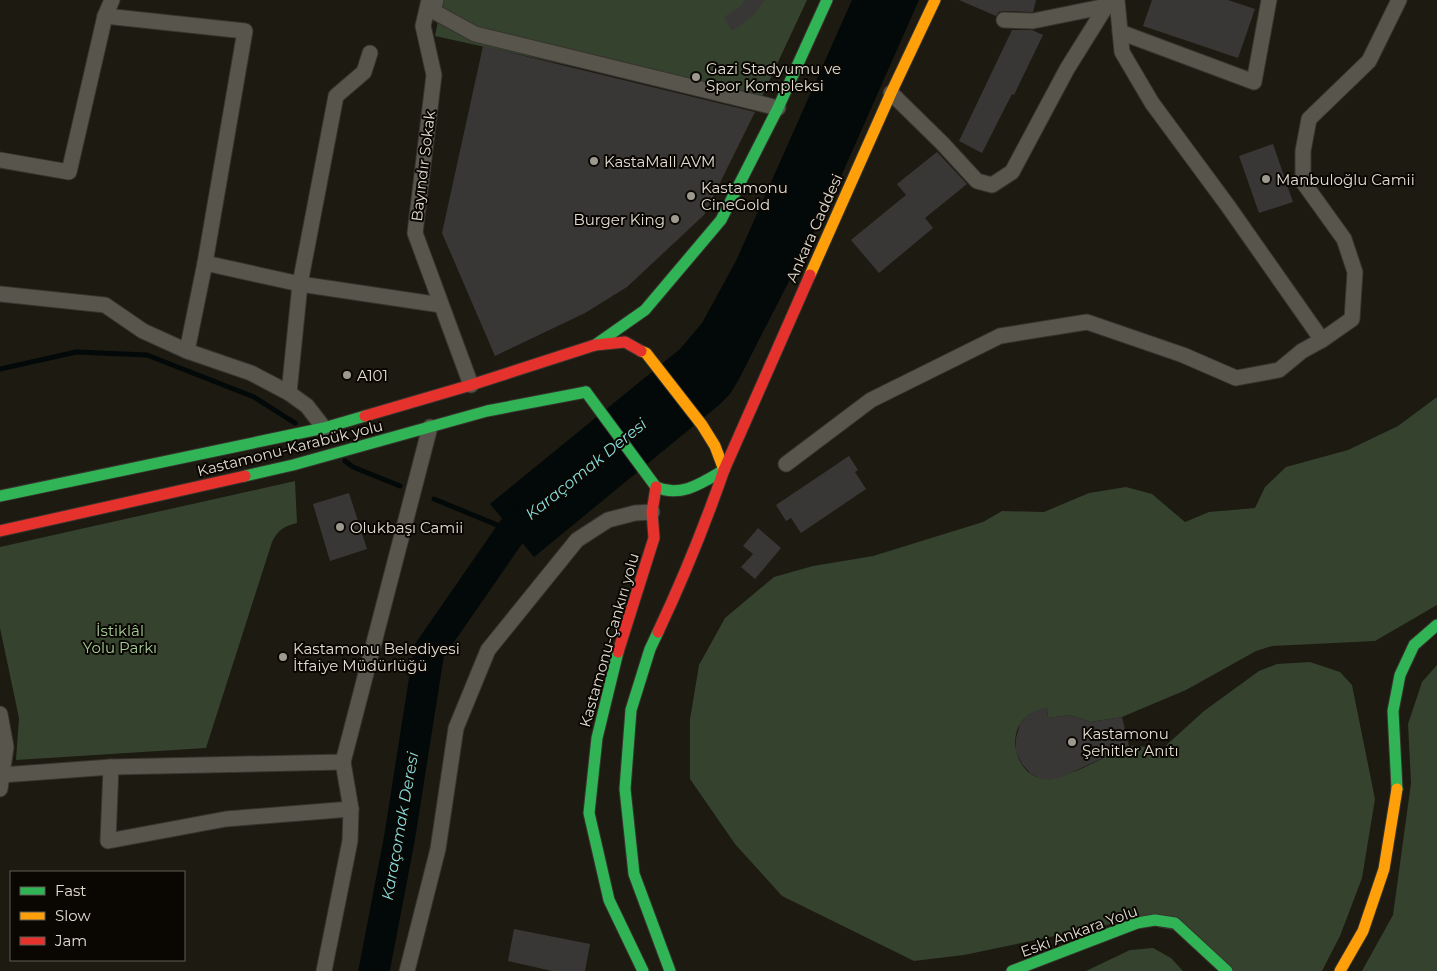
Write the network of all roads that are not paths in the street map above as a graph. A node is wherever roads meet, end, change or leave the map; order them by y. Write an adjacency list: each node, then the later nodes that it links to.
1 (112, 0): 9 (street)
2 (429, 0): 19 (street, Bayındır Sokak)
3 (436, 0): 14 (street)
4 (827, 0): 14 (main road)
5 (935, 0): 13 (main road, Ankara Caddesi)
6 (1268, 0): 11 (street)
7 (1399, 0): 20 (street)
8 (1111, 2): 10 (street); 11 (street); 13 (street)
9 (105, 16): 15 (street); 16 (street)
10 (1004, 20)
11 (1120, 32): 20 (street)
12 (370, 52): 17 (street)
13 (891, 93): 31 (main road, Ankara Caddesi)
14 (778, 108): 21 (main road)
15 (0, 160)
16 (205, 263): 17 (street); 22 (street)
17 (300, 284): 19 (street); 27 (street)
18 (0, 294): 22 (street)
19 (441, 305): 25 (street, Bayındır Sokak)
20 (1322, 340): 30 (street)
21 (595, 344): 23 (main road); 25 (main road); 31 (main road)
22 (187, 351): 27 (street)
23 (589, 362)
24 (586, 378): 26 (main road)
25 (471, 385): 29 (main road)
26 (586, 392): 28 (main road, Kastamonu-Karabük yolu); 32 (main road)
27 (289, 393): 29 (street)
28 (430, 427): 35 (main road, Kastamonu-Karabük yolu); 38 (street)
29 (324, 428): 33 (main road)
30 (786, 464)
31 (724, 470): 32 (main road); 45 (main road)
32 (656, 487): 34 (main road, Kastamonu-Çankırı yolu)
33 (0, 496)
34 (652, 512): 43 (street); 44 (main road, Kastamonu-Çankırı yolu)
35 (0, 531)
36 (1437, 625): 48 (main road)
37 (0, 714): 40 (street)
38 (343, 762): 39 (street); 41 (street)
39 (111, 767): 40 (street); 41 (street)
40 (1, 782)
41 (351, 809): 42 (street)
42 (324, 971)
43 (407, 971)
44 (643, 971)
45 (670, 971)
46 (1012, 971): 47 (main road, Eski Ankara Yolu)
47 (1227, 971)
48 (1340, 971)

